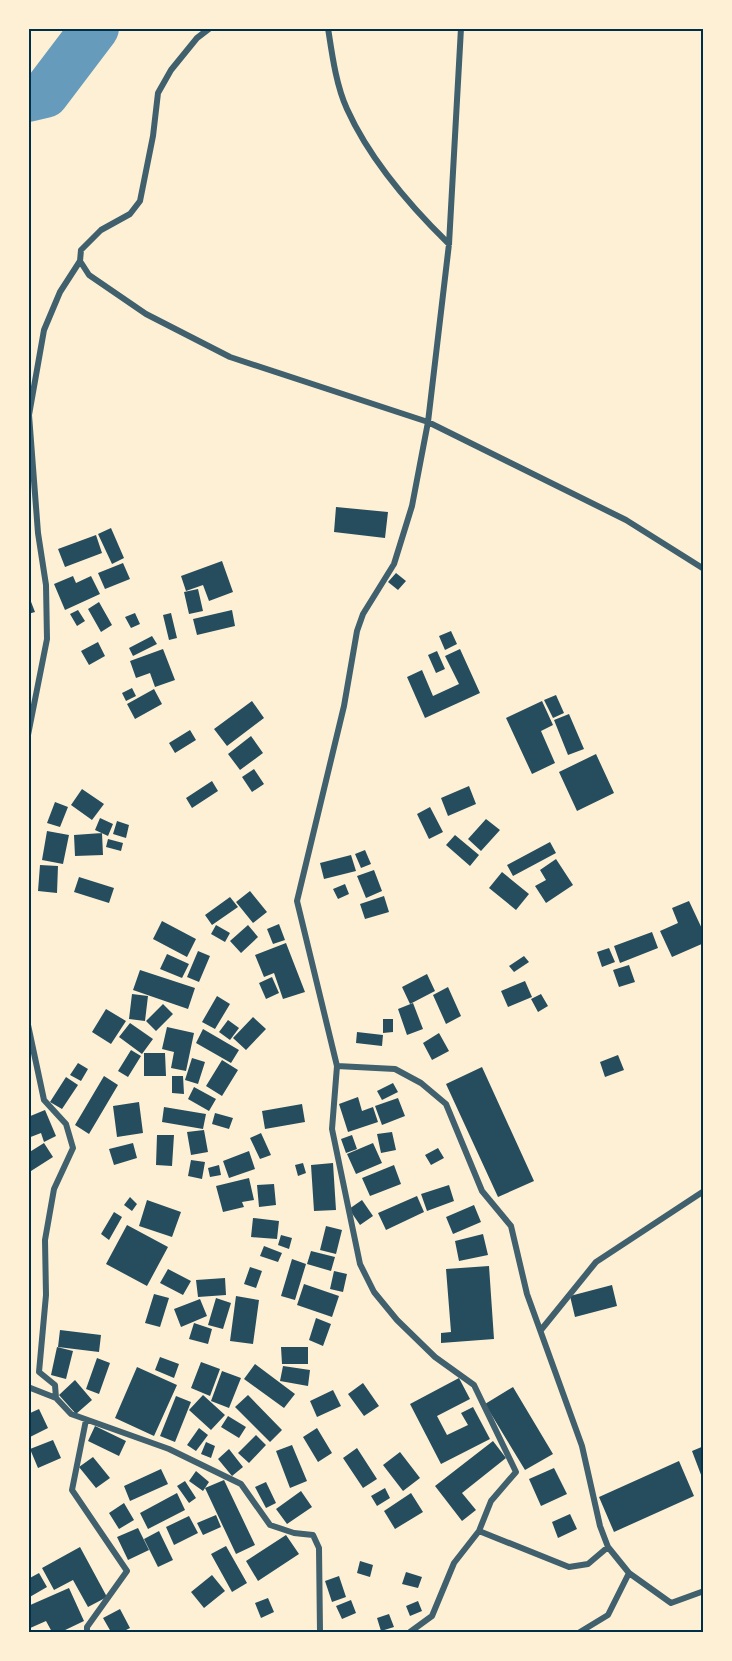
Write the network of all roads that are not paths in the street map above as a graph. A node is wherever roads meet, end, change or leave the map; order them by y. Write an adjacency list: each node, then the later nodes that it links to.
1 (210, 28): 5 (street)
2 (328, 28): 4 (street)
3 (461, 28): 4 (street)
4 (449, 244): 6 (street)
5 (80, 261): 6 (street); 8 (street)
6 (428, 422): 7 (street); 12 (street)
7 (704, 569)
8 (28, 735)
9 (28, 861): 10 (street)
10 (28, 894)
11 (28, 1025): 16 (street)
12 (337, 1066): 14 (street); 18 (street)
13 (704, 1191): 14 (street)
14 (541, 1330): 19 (street)
15 (28, 1387): 16 (street)
16 (56, 1398): 17 (street)
17 (86, 1420): 22 (street); 23 (street)
18 (479, 1531): 19 (street); 24 (street)
19 (608, 1547): 20 (street)
20 (629, 1573): 21 (street); 25 (street)
21 (704, 1591)
22 (87, 1632)
23 (320, 1632)
24 (410, 1632)
25 (580, 1632)

